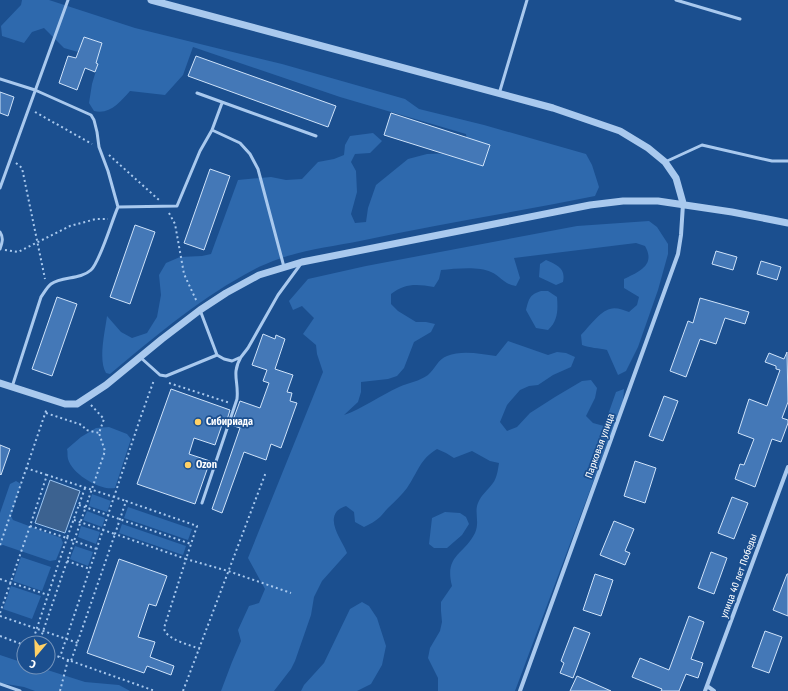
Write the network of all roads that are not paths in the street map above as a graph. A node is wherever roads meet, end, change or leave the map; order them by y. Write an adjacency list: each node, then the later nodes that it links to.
1 (68, 0): 7 (lane)
2 (151, 0): 9 (street)
3 (527, 0): 9 (lane)
4 (676, 0): 5 (lane)
5 (740, 19)
6 (0, 79): 7 (lane)
7 (35, 90): 15 (lane); 17 (lane)
8 (197, 93): 10 (lane)
9 (499, 94): 14 (street)
10 (222, 103): 11 (lane); 12 (lane)
11 (212, 130): 17 (lane); 22 (lane)
12 (316, 136)
13 (788, 161): 14 (lane)
14 (665, 162): 16 (street)
15 (0, 188)
16 (683, 204): 18 (street); 21 (street); 34 (street, Парковая улица)
17 (118, 207): 28 (lane)
18 (788, 223)
19 (0, 232): 20 (lane)
20 (0, 249)
21 (302, 262): 22 (street); 26 (lane)
22 (284, 267): 23 (street)
23 (200, 310): 24 (lane); 25 (street)
24 (217, 355): 25 (lane); 26 (lane)
25 (140, 357): 28 (street)
26 (241, 357): 30 (lane)
27 (0, 383): 28 (street)
28 (12, 387)
29 (788, 467): 32 (street, улица 40 лет Победы)
30 (202, 503)
31 (0, 684): 33 (lane)
32 (707, 686): 35 (street, улица 40 лет Победы); 36 (street)
33 (20, 691)
34 (520, 691)
35 (705, 691)
36 (714, 691)

